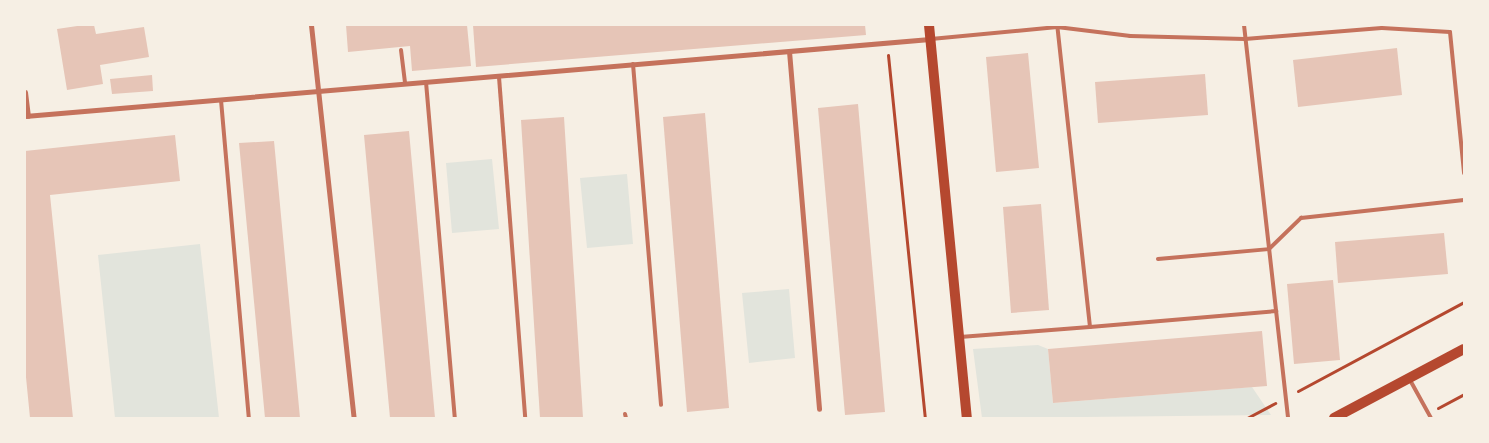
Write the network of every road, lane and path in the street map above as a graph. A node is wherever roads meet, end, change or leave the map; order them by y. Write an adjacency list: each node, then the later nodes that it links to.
1 (311, 25): 14 (street)
2 (929, 25): 5 (main road)
3 (1244, 25): 6 (lane)
4 (1057, 26): 5 (lane); 6 (lane); 25 (lane)
5 (931, 39): 7 (street); 26 (main road)
6 (1245, 39): 18 (lane); 21 (lane)
7 (887, 43): 9 (street); 38 (path)
8 (401, 50): 13 (lane)
9 (788, 51): 10 (street); 32 (street)
10 (634, 64): 11 (street); 31 (lane)
11 (499, 77): 12 (street); 37 (lane)
12 (426, 82): 13 (street); 36 (lane)
13 (405, 84): 14 (street)
14 (317, 91): 16 (street); 35 (street)
15 (25, 92): 17 (street)
16 (221, 100): 17 (street); 34 (lane)
17 (26, 116)
18 (1462, 136): 19 (lane)
19 (1464, 174)
20 (1464, 200): 21 (lane)
21 (1269, 249): 22 (lane); 24 (lane)
22 (1158, 258)
23 (1464, 302): 30 (path)
24 (1276, 311): 25 (lane); 30 (lane)
25 (1090, 327): 26 (lane)
26 (960, 337): 39 (main road)
27 (1464, 349): 28 (main road)
28 (1409, 378): 33 (lane); 42 (main road)
29 (1464, 394): 33 (path)
30 (1285, 398): 40 (path); 41 (lane)
31 (661, 406)
32 (819, 410)
33 (1429, 416)
34 (249, 418)
35 (354, 418)
36 (456, 418)
37 (525, 418)
38 (925, 418)
39 (967, 418)
40 (1247, 418)
41 (1288, 418)
42 (1334, 418)

